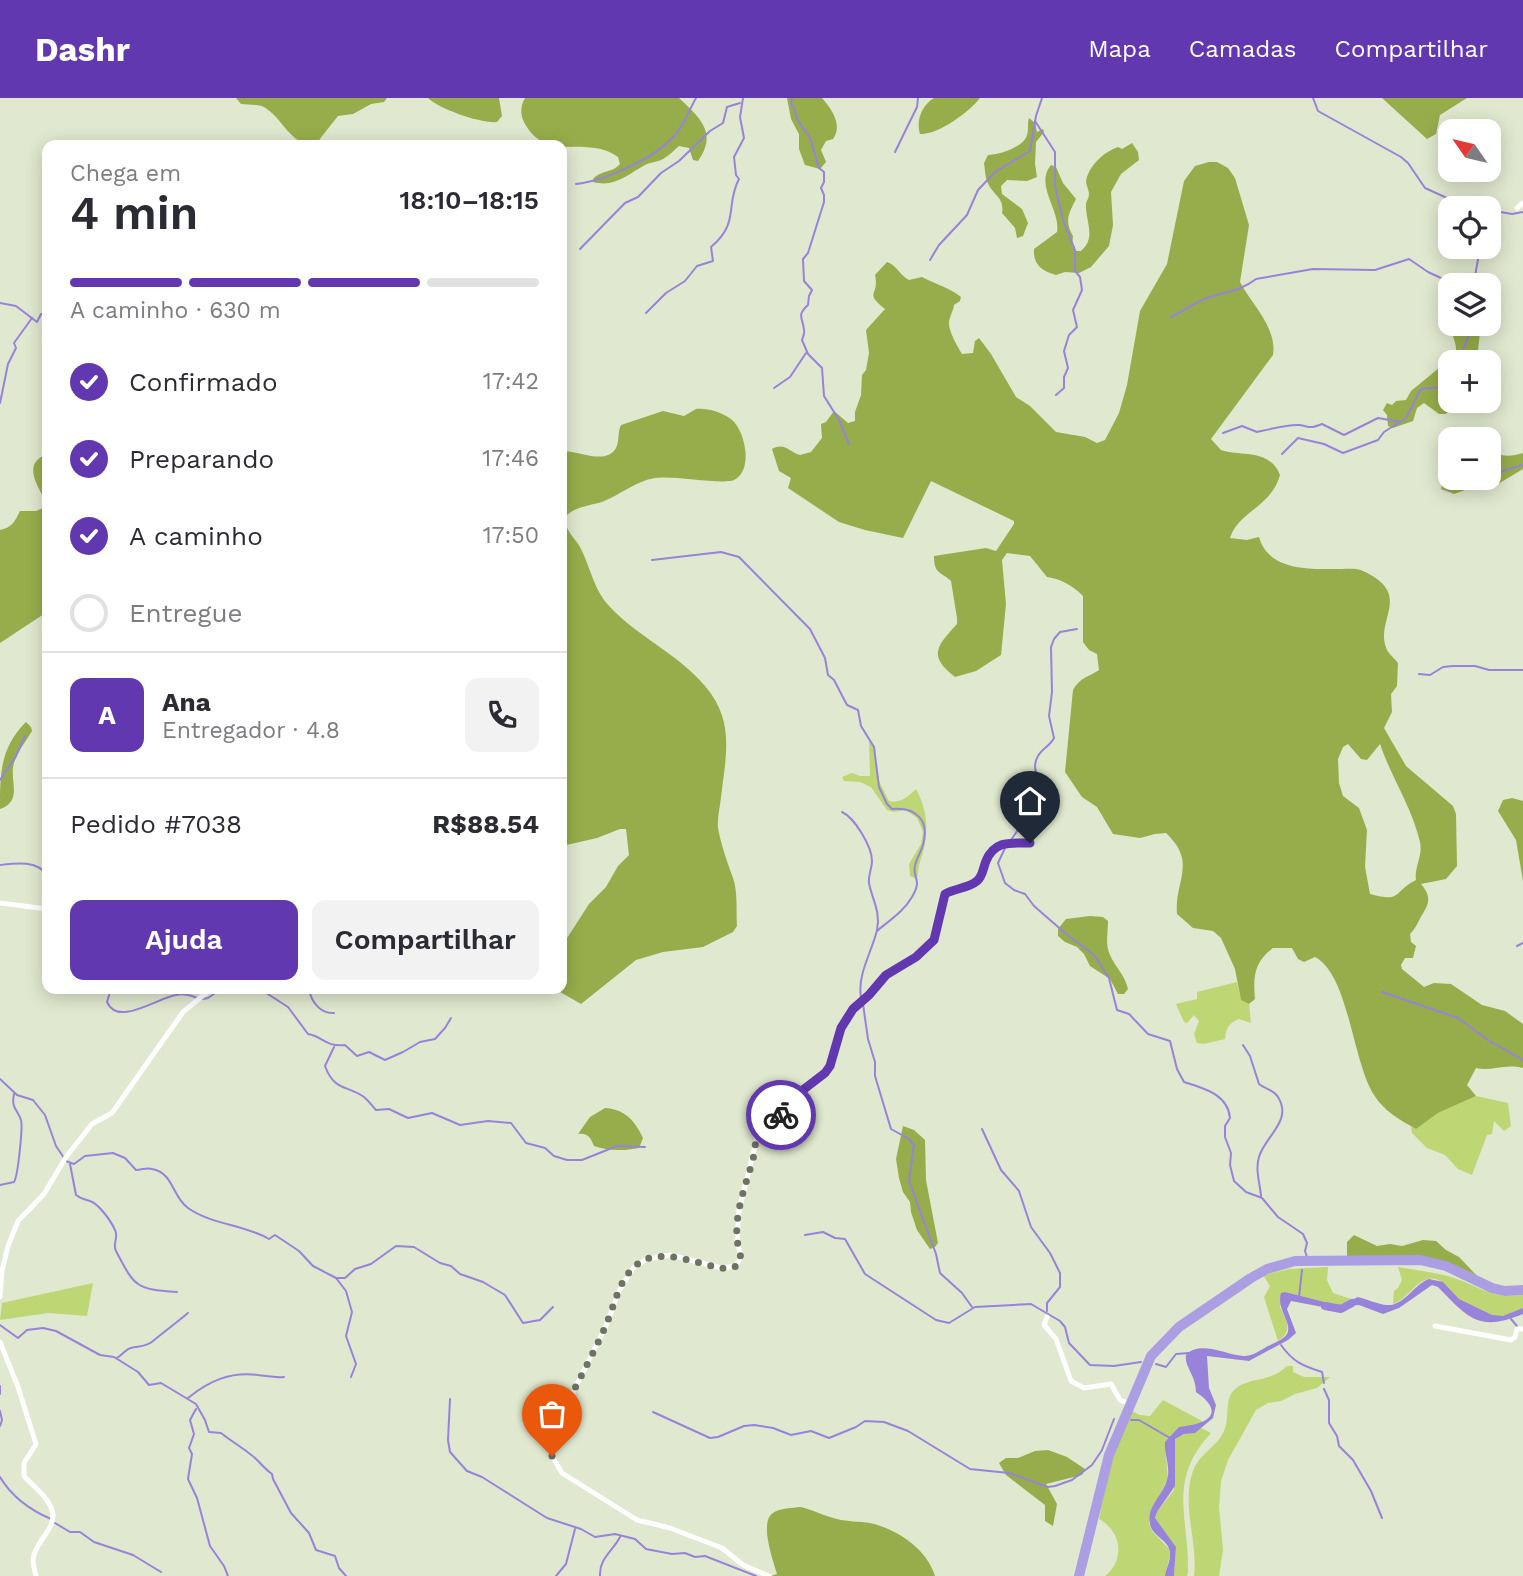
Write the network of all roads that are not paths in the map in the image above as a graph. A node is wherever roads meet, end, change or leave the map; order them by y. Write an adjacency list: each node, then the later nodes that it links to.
1 (1523, 203): 2 (street)
2 (1517, 208)
3 (1030, 843): 15 (street)
4 (0, 903): 5 (street)
5 (42, 908)
6 (205, 994): 8 (street)
7 (1523, 1290): 13 (highway)
8 (0, 1297)
9 (1047, 1317): 13 (street)
10 (1436, 1326): 11 (street)
11 (1523, 1329)
12 (0, 1342): 14 (street)
13 (1130, 1404): 16 (highway)
14 (36, 1576)
15 (769, 1576)
16 (1079, 1576)

